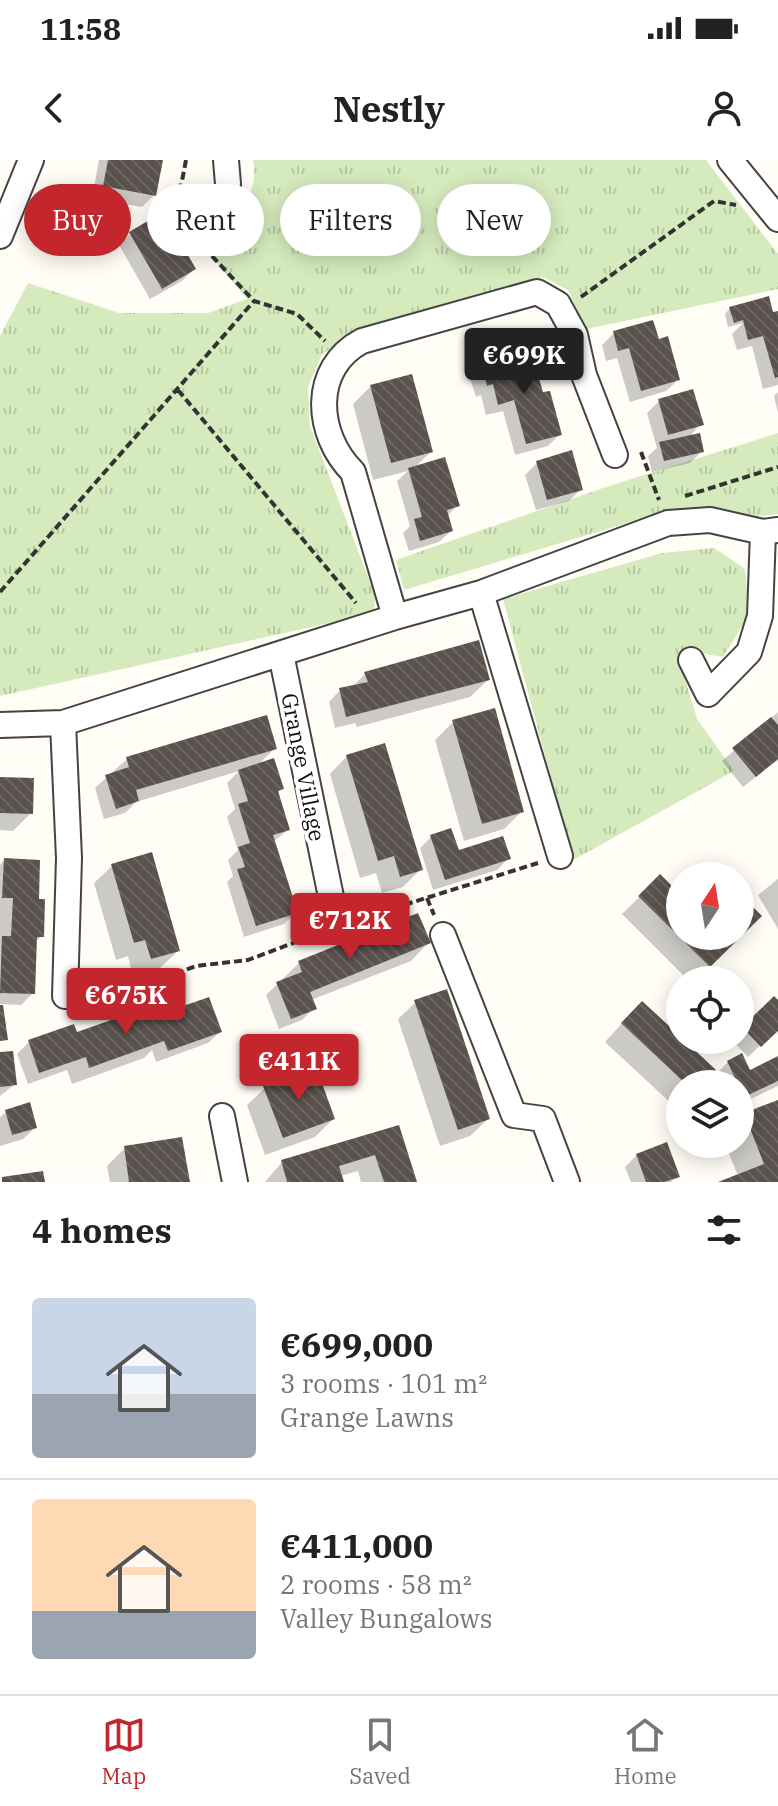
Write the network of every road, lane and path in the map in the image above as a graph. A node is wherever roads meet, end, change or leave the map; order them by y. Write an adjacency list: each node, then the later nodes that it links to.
1 (31, 160): 6 (street)
2 (186, 160): 7 (path)
3 (730, 160): 4 (street)
4 (754, 193): 5 (street); 8 (path)
5 (778, 219)
6 (0, 236)
7 (254, 301): 9 (path); 10 (path)
8 (567, 320): 9 (street); 11 (street)
9 (339, 358): 17 (street)
10 (178, 390): 15 (path); 17 (path)
11 (615, 455): 13 (path)
12 (778, 467): 13 (path)
13 (664, 513): 14 (street); 16 (street)
14 (771, 531): 19 (street)
15 (0, 592)
16 (481, 593): 17 (street); 22 (street)
17 (384, 620): 18 (street)
18 (281, 654): 20 (street); 23 (street, Grange Village)
19 (691, 660)
20 (63, 723): 21 (street); 25 (street)
21 (0, 725)
22 (560, 856): 23 (path)
23 (337, 926): 25 (path)
24 (443, 935): 28 (street)
25 (65, 996)
26 (222, 1116): 27 (street)
27 (235, 1182)
28 (567, 1182)

